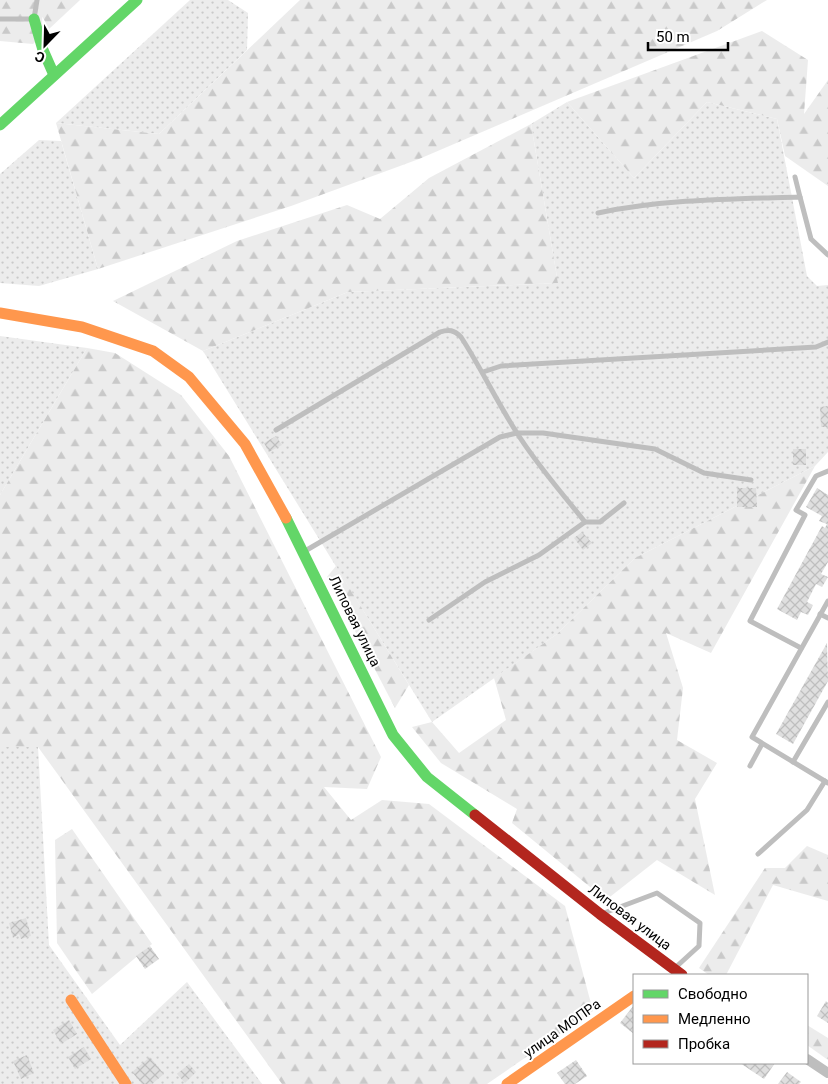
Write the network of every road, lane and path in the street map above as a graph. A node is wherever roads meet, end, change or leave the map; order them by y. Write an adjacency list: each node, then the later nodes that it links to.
1 (37, 0): 4 (lane)
2 (137, 0): 5 (street)
3 (0, 19): 4 (lane)
4 (34, 19): 5 (street)
5 (54, 75): 6 (street)
6 (0, 125)
7 (795, 177): 8 (lane)
8 (800, 196): 9 (lane); 10 (lane)
9 (598, 213)
10 (828, 255)
11 (0, 313): 20 (street, Липовая улица)
12 (828, 342): 13 (lane)
13 (483, 372): 14 (lane); 15 (lane)
14 (276, 430)
15 (517, 433): 17 (lane); 19 (lane); 20 (lane)
16 (828, 471): 25 (lane)
17 (751, 480)
18 (624, 503): 19 (lane)
19 (585, 522): 24 (lane)
20 (304, 551): 32 (street, Липовая улица)
21 (828, 600): 22 (lane)
22 (820, 614): 23 (lane); 25 (lane)
23 (828, 618)
24 (429, 620)
25 (801, 648): 27 (lane)
26 (828, 702): 28 (lane)
27 (762, 744): 28 (lane); 29 (lane)
28 (793, 762): 30 (lane)
29 (750, 766)
30 (826, 782): 31 (lane)
31 (758, 854)
32 (600, 914): 33 (street, Липовая улица); 33 (lane)
33 (673, 973)
34 (633, 997): 39 (street, улица МОПРа)
35 (70, 1000): 38 (street)
36 (808, 1060): 37 (street)
37 (828, 1073)
38 (126, 1084)
39 (507, 1084)

